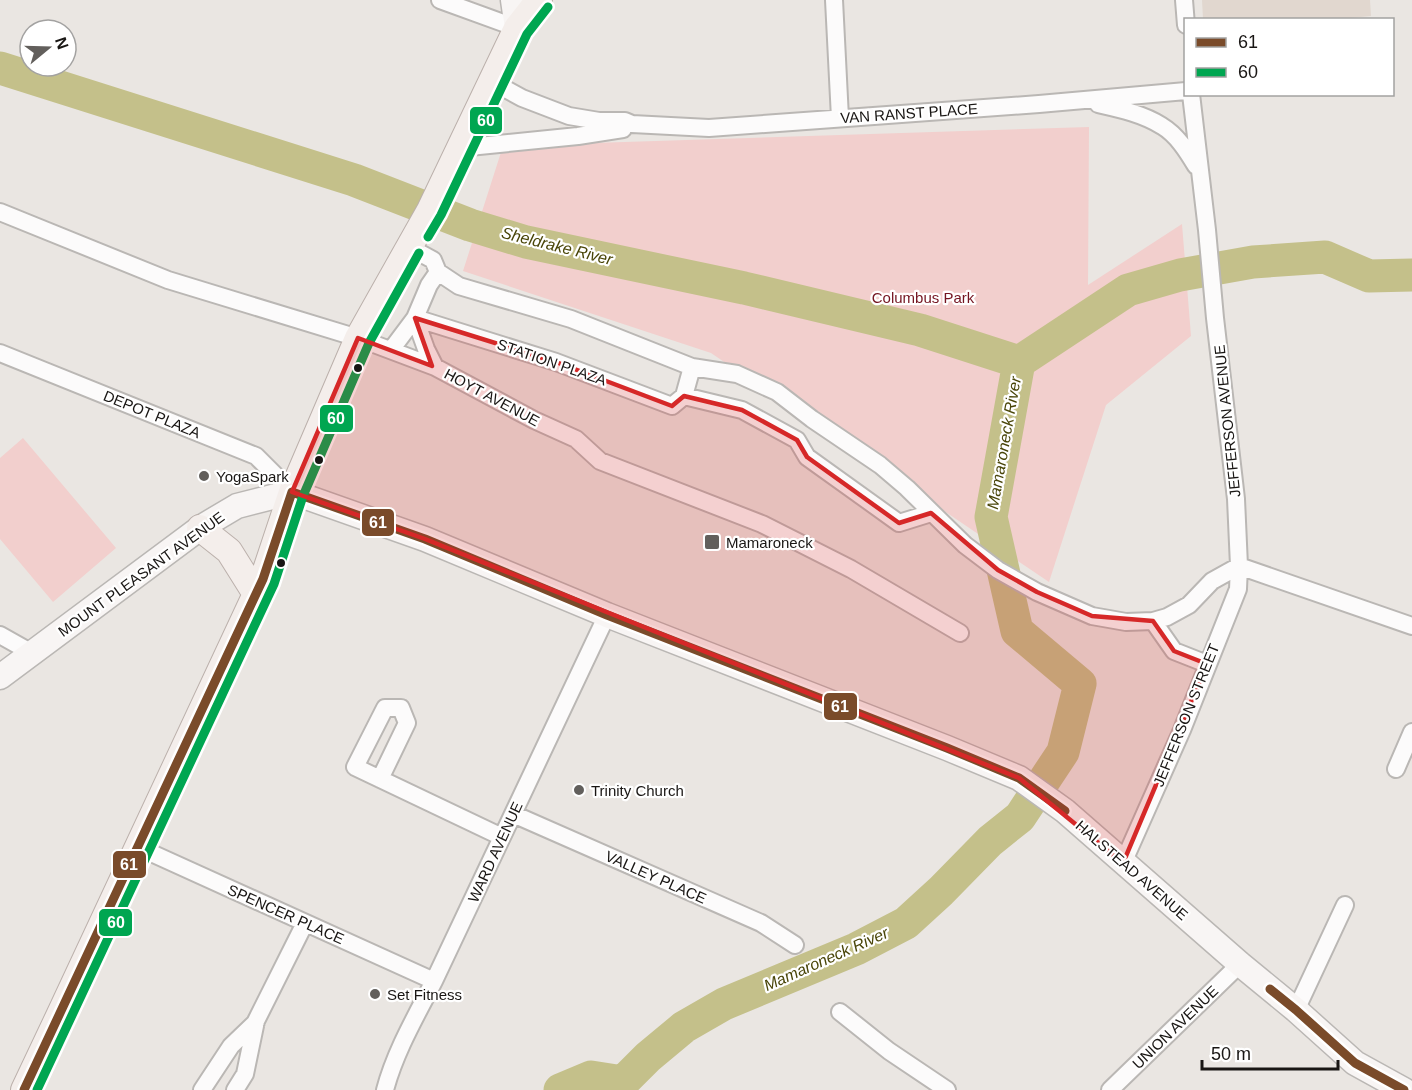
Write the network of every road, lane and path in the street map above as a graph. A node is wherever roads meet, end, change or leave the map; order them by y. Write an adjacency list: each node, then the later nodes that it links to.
1 (440, 0): 8 (street)
2 (513, 0): 8 (street)
3 (523, 0): 8 (main road)
4 (539, 0): 8 (main road)
5 (834, 0): 13 (street)
6 (1184, 0): 7 (street)
7 (1185, 18)
8 (518, 28): 9 (main road)
9 (491, 81): 14 (street, VAN RANST PLACE); 15 (main road)
10 (1184, 91): 12 (street, VAN RANST PLACE)
11 (1191, 96): 16 (street, JEFFERSON AVENUE)
12 (1086, 100): 13 (street, VAN RANST PLACE); 16 (street)
13 (840, 118): 14 (street, VAN RANST PLACE)
14 (632, 124): 15 (street, VAN RANST PLACE)
15 (459, 148): 18 (main road)
16 (1200, 172): 32 (street, JEFFERSON AVENUE)
17 (0, 212): 21 (street, HOYT AVENUE)
18 (414, 239): 19 (street); 21 (main road)
19 (438, 272): 20 (street); 25 (street)
20 (415, 318): 22 (street); 24 (street); 26 (street, STATION PLAZA)
21 (358, 338): 22 (street, HOYT AVENUE); 29 (main road)
22 (391, 350): 24 (street, HOYT AVENUE)
23 (0, 352): 29 (street, DEPOT PLAZA)
24 (435, 367): 37 (street, HOYT AVENUE)
25 (692, 367): 26 (street); 27 (street)
26 (684, 396): 28 (street, STATION PLAZA)
27 (812, 419): 28 (street); 30 (street)
28 (797, 440): 30 (street, STATION PLAZA)
29 (292, 492): 31 (street, MOUNT PLEASANT AVENUE); 33 (main road); 34 (street, HALSTEAD AVENUE)
30 (930, 513): 35 (street)
31 (200, 528): 33 (main road); 39 (street, MOUNT PLEASANT AVENUE)
32 (1239, 566): 35 (street); 36 (street); 40 (street, JEFFERSON STREET)
33 (256, 594): 47 (main road)
34 (607, 615): 45 (street, WARD AVENUE); 48 (street, HALSTEAD AVENUE)
35 (1153, 621): 40 (street)
36 (1412, 627)
37 (960, 633)
38 (0, 635): 39 (street)
39 (32, 653): 41 (street, MOUNT PLEASANT AVENUE)
40 (1207, 664): 48 (street, JEFFERSON STREET)
41 (0, 677)
42 (1412, 732): 43 (street)
43 (1396, 769)
44 (380, 779): 46 (street)
45 (513, 814): 46 (street, WARD AVENUE); 51 (street, VALLEY PLACE)
46 (502, 837): 53 (street, WARD AVENUE)
47 (138, 847): 50 (street, SPENCER PLACE); 57 (main road)
48 (1123, 863): 52 (street, HALSTEAD AVENUE)
49 (1345, 905): 54 (street)
50 (305, 923): 53 (street, SPENCER PLACE); 56 (street)
51 (795, 945)
52 (1240, 963): 54 (street, HALSTEAD AVENUE); 62 (street, UNION AVENUE)
53 (434, 981): 60 (street, WARD AVENUE)
54 (1296, 1010): 63 (street, HALSTEAD AVENUE)
55 (840, 1012): 61 (street)
56 (256, 1021): 58 (street); 59 (street)
57 (24, 1090)
58 (202, 1090)
59 (236, 1090)
60 (386, 1090)
61 (947, 1090)
62 (1110, 1090)
63 (1404, 1090)

